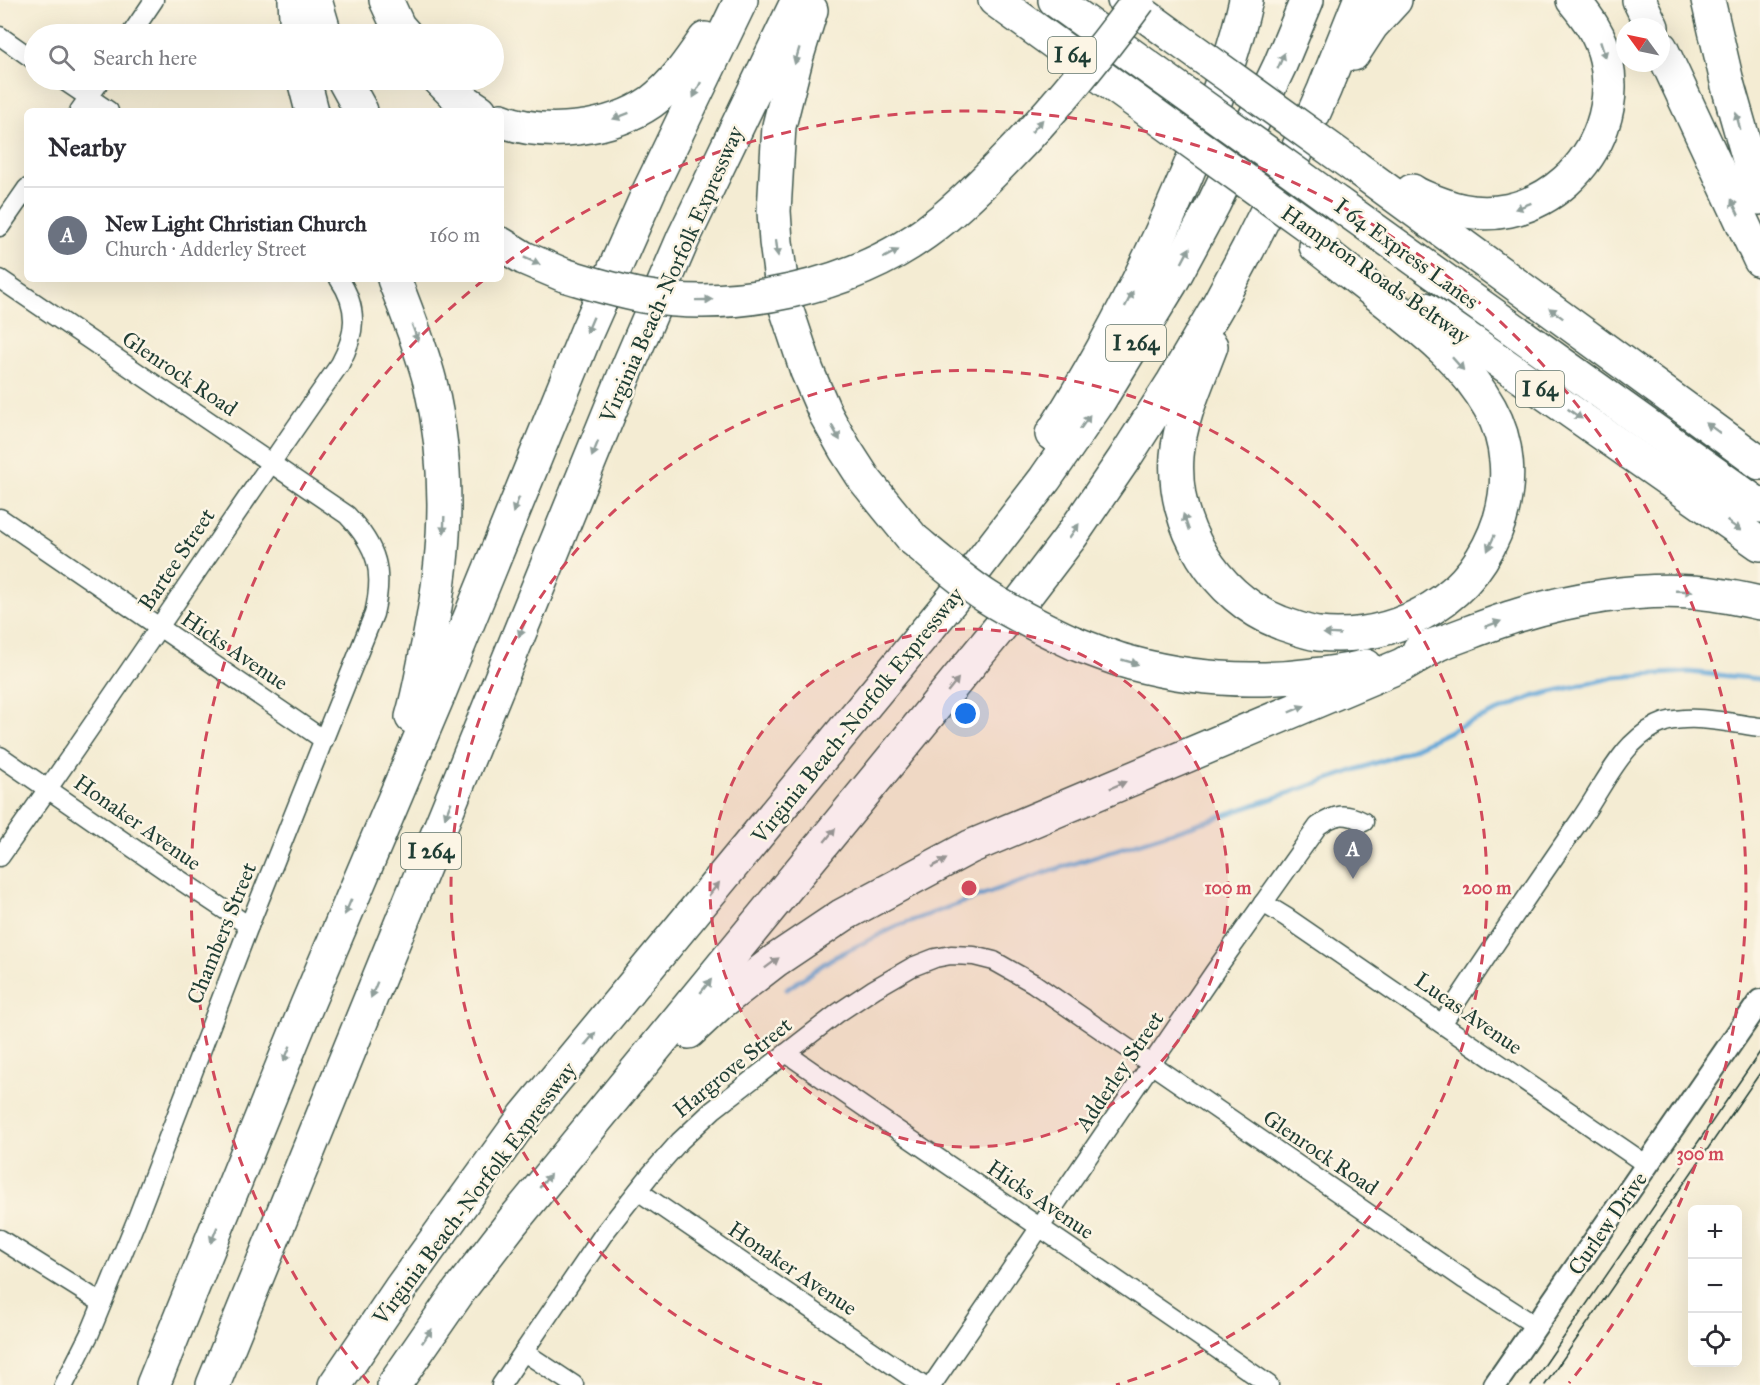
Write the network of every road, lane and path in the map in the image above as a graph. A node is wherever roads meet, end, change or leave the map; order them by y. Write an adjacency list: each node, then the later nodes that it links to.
1 (154, 0): 21 (street)
2 (295, 0): 22 (highway)
3 (315, 0): 23 (highway)
4 (386, 0): 24 (highway)
5 (731, 0): 37 (highway, one-way to 37)
6 (741, 0): 65 (highway, one-way to 65)
7 (798, 0): 84 (highway, Virginia Beach-Norfolk Expressway / I 264, one-way to 84)
8 (814, 0): 58 (highway, one-way to 58, bridge)
9 (995, 0): 43 (highway, I 64, bridge)
10 (1054, 0): 53 (highway, I 64 Express Lanes, bridge)
11 (1124, 0): 39 (highway, bridge)
12 (1140, 0): 44 (highway, one-way to 12, bridge)
13 (1246, 0): 59 (highway, one-way to 13)
14 (1307, 0): 59 (highway, Virginia Beach-Norfolk Expressway / I 264, one-way to 14)
15 (1360, 0): 38 (highway)
16 (1395, 0): 38 (highway)
17 (1573, 0): 39 (highway, one-way to 39)
18 (1639, 0): 20 (highway)
19 (1708, 0): 41 (highway, one-way to 19)
20 (1648, 18)
21 (138, 24)
22 (296, 24)
23 (322, 24)
24 (397, 24)
25 (0, 36): 26 (street)
26 (24, 53)
27 (1670, 67): 46 (highway, one-way to 27)
28 (72, 90): 33 (street)
29 (94, 90): 33 (street)
30 (307, 90): 34 (highway)
31 (350, 90): 35 (highway)
32 (450, 90): 36 (highway)
33 (84, 104)
34 (311, 108)
35 (360, 108)
36 (476, 108)
37 (504, 121)
38 (1296, 151): 45 (highway)
39 (1357, 161): 51 (highway, one-way to 39)
40 (24, 192): 42 (street)
41 (1760, 198)
42 (0, 227)
43 (1318, 241): 45 (highway, one-way to 45); 55 (highway, Hampton Roads Beltway / I 64, one-way to 55)
44 (504, 246)
45 (1248, 249): 74 (highway, one-way to 45)
46 (1760, 260)
47 (0, 279): 50 (street, Glenrock Road)
48 (341, 282): 50 (street, Bartee Street)
49 (395, 282): 65 (highway, one-way to 65)
50 (271, 463): 52 (street, Glenrock Road); 57 (street, Bartee Street)
51 (1760, 463)
52 (334, 506): 61 (street, Chambers Street)
53 (1760, 506)
54 (0, 518): 57 (street, Hicks Avenue)
55 (1760, 544)
56 (1760, 603): 58 (highway, one-way to 56)
57 (159, 627): 61 (street, Hicks Avenue); 63 (street, Bartee Street)
58 (1438, 644): 74 (highway, one-way to 58)
59 (909, 651): 85 (highway, Virginia Beach-Norfolk Expressway / I 264, one-way to 59)
60 (1760, 728): 71 (street)
61 (324, 740): 68 (street, Chambers Street)
62 (0, 756): 63 (street, Honaker Avenue)
63 (48, 789): 66 (street, Bartee Street); 68 (street, Honaker Avenue)
64 (1364, 822): 67 (street, Adderley Street)
65 (371, 854): 83 (highway, one-way to 83)
66 (0, 857)
67 (1263, 903): 71 (street, Lucas Avenue); 73 (street, Adderley Street)
68 (249, 926): 79 (street, Chambers Street)
69 (1760, 1000): 75 (street, Curlew Drive)
70 (1080, 1016): 72 (street, Hargrove Street); 73 (street, Glenrock Road)
71 (1442, 1024): 75 (street, Lucas Avenue)
72 (786, 1053): 76 (street, Hargrove Street); 77 (street, Hicks Avenue)
73 (1152, 1065): 77 (street, Adderley Street); 80 (street, Glenrock Road)
74 (588, 1128): 86 (highway, one-way to 74)
75 (1647, 1165): 80 (street, Curlew Drive)
76 (638, 1191): 81 (street, Hargrove Street); 89 (street, Honaker Avenue)
77 (1040, 1228): 90 (street, Adderley Street); 91 (street, Hicks Avenue)
78 (0, 1239): 79 (street)
79 (102, 1303): 82 (street, Chambers Street)
80 (1536, 1326): 92 (street, Curlew Drive)
81 (524, 1352): 87 (street, Hargrove Street); 88 (street)
82 (64, 1385)
83 (153, 1385)
84 (213, 1385)
85 (335, 1385)
86 (394, 1385)
87 (501, 1385)
88 (574, 1385)
89 (922, 1385)
90 (932, 1385)
91 (1269, 1385)
92 (1495, 1385)

